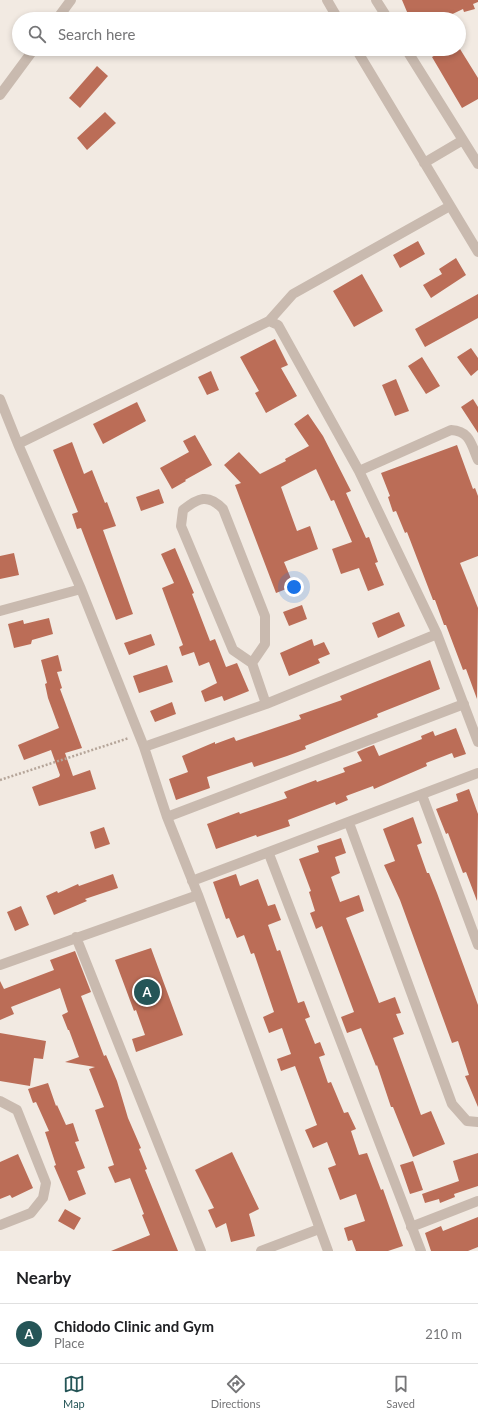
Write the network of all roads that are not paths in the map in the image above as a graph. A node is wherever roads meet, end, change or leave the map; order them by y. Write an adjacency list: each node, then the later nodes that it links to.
1 (71, 0): 4 (street)
2 (327, 0): 5 (street)
3 (376, 0): 6 (street)
4 (62, 12)
5 (334, 12)
6 (384, 12)
7 (29, 56): 10 (street)
8 (360, 56): 13 (street)
9 (410, 56): 11 (street)
10 (0, 95)
11 (463, 140): 12 (street); 13 (street)
12 (477, 161)
13 (424, 163): 14 (street)
14 (450, 206): 15 (street); 16 (street)
15 (478, 252)
16 (269, 321): 18 (street); 20 (street)
17 (0, 399): 18 (street)
18 (18, 444): 21 (street)
19 (478, 460): 20 (street)
20 (359, 471): 23 (street)
21 (81, 589): 22 (street); 28 (street)
22 (0, 611)
23 (437, 634): 25 (street); 26 (street)
24 (252, 663): 24 (street); 25 (street)
25 (266, 704): 28 (street)
26 (464, 704): 27 (street); 31 (street)
27 (478, 742)
28 (144, 747): 31 (street)
29 (478, 773): 30 (street)
30 (422, 795): 32 (street); 37 (street)
31 (167, 818): 34 (street)
32 (349, 823): 33 (street); 40 (street)
33 (269, 854): 34 (street); 43 (street)
34 (192, 881): 35 (street)
35 (198, 894): 36 (street); 44 (street)
36 (76, 937): 38 (street); 45 (street)
37 (478, 945)
38 (0, 965)
39 (0, 1101): 42 (street)
40 (478, 1122)
41 (478, 1201): 43 (street)
42 (0, 1225)
43 (411, 1227): 48 (street)
44 (319, 1229): 46 (street); 47 (street)
45 (201, 1251)
46 (261, 1251)
47 (328, 1251)
48 (420, 1251)

